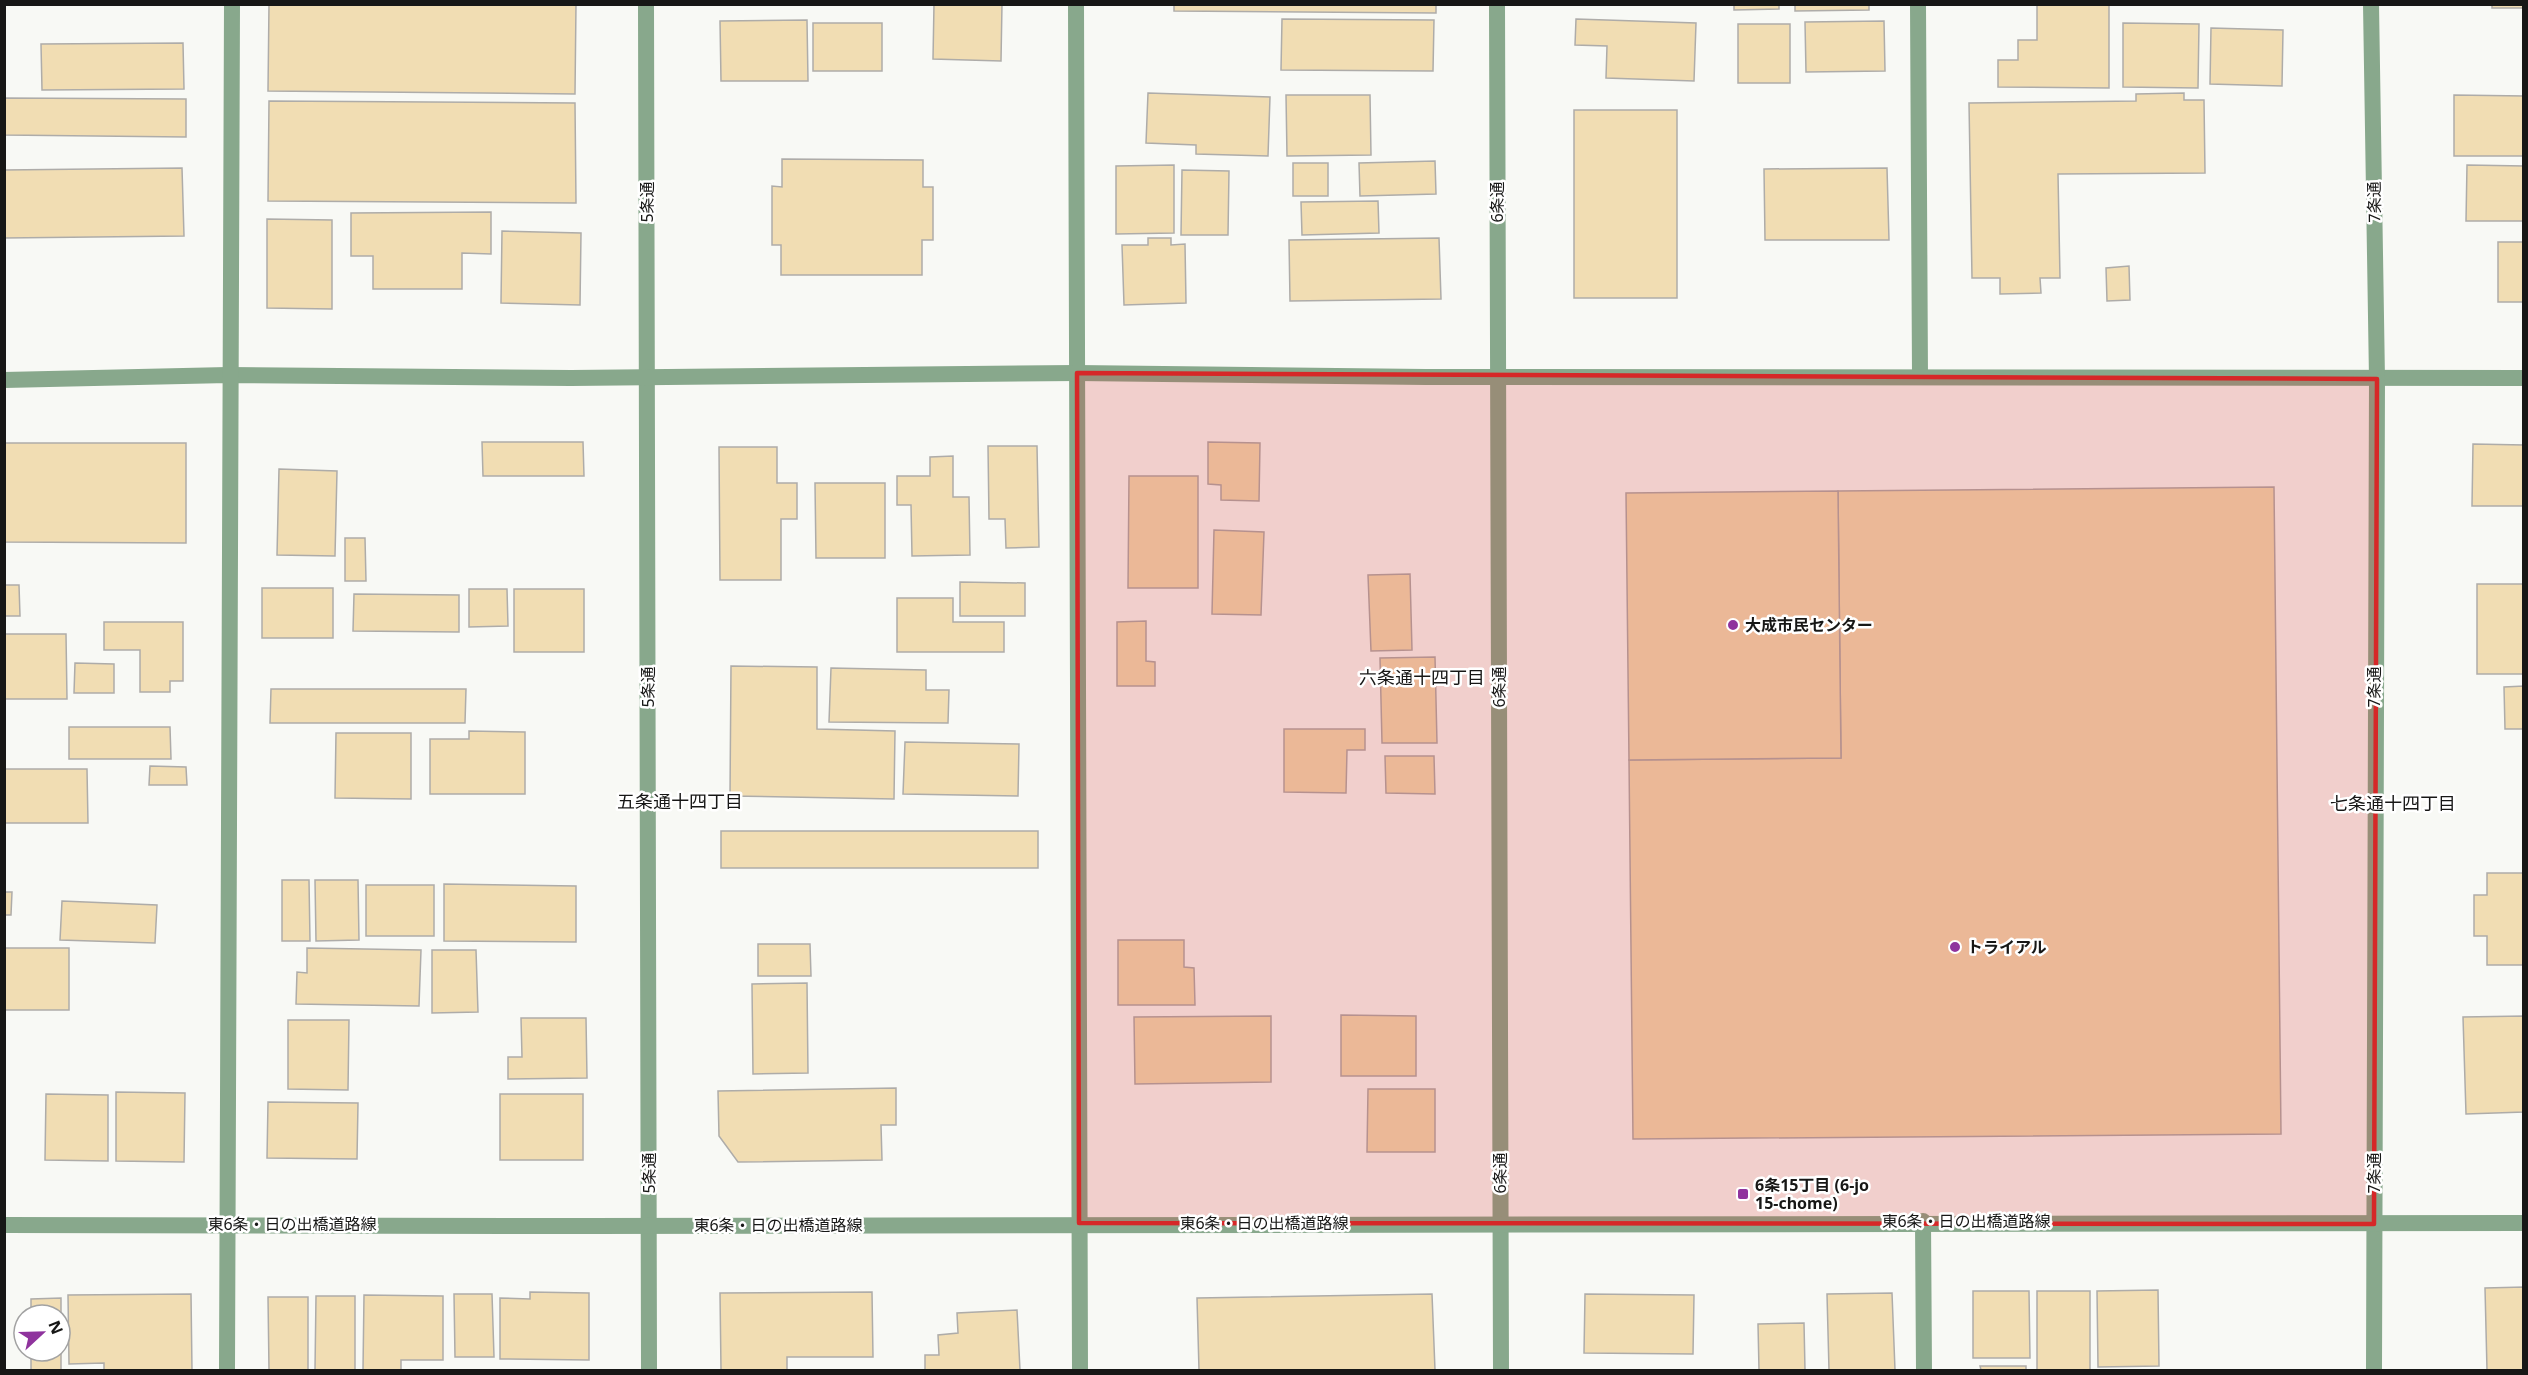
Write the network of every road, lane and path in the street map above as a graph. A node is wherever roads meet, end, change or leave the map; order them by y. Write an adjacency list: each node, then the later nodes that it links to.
1 (232, 4): 8 (street)
2 (646, 4): 11 (street, 5条通)
3 (1076, 4): 7 (street)
4 (1497, 4): 9 (street, 6条通)
5 (1918, 4): 10 (street)
6 (2371, 4): 13 (street, 7条通)
7 (1077, 373): 9 (street); 11 (street); 18 (street)
8 (228, 375): 11 (street); 14 (street); 17 (street)
9 (1497, 376): 10 (street); 16 (street, 6条通)
10 (1920, 376): 13 (street)
11 (647, 377): 22 (street, 5条通)
12 (2523, 378): 13 (street)
13 (2377, 379): 20 (street, 7条通)
14 (4, 380)
15 (1923, 1221): 16 (street, 東6条・日の出橋道路線); 20 (street, 東6条・日の出橋道路線); 27 (street)
16 (1501, 1222): 18 (street, 東6条・日の出橋道路線); 26 (street, 6条通)
17 (227, 1223): 21 (street, 東6条・日の出橋道路線); 22 (street, 東6条・日の出橋道路線); 23 (street)
18 (1079, 1223): 22 (street, 東6条・日の出橋道路線); 25 (street)
19 (2523, 1223): 20 (street, 東6条・日の出橋道路線)
20 (2374, 1224): 28 (street, 7条通)
21 (4, 1225)
22 (649, 1226): 24 (street, 5条通)
23 (227, 1371)
24 (649, 1371)
25 (1080, 1371)
26 (1501, 1371)
27 (1924, 1371)
28 (2374, 1371)

